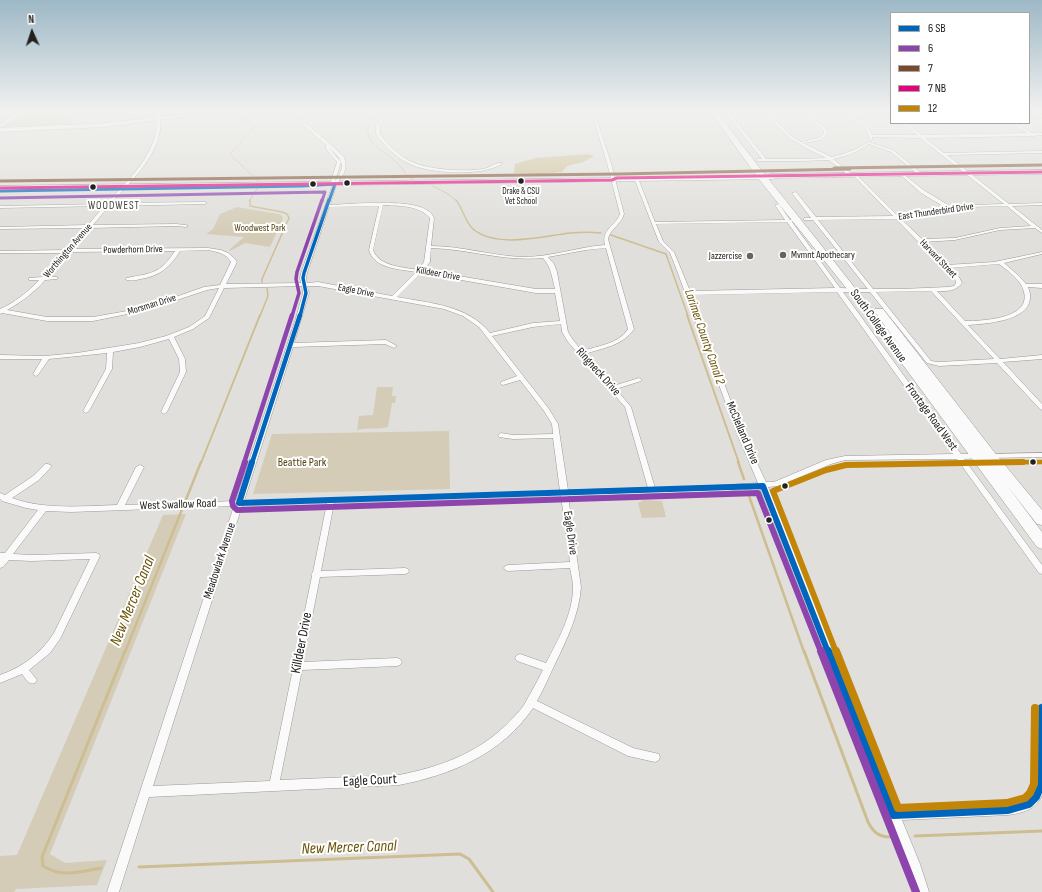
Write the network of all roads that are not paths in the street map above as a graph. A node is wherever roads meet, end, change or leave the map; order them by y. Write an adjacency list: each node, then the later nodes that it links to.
1 (151, 153): 30 (street, Worthington Avenue)
2 (333, 153): 28 (street, Meadowlark Avenue)
3 (397, 153): 16 (street)
4 (606, 153): 25 (street)
5 (747, 153): 22 (highway, South College Avenue)
6 (755, 153): 14 (highway, South College Avenue)
7 (756, 153): 14 (street)
8 (819, 153): 13 (street, Harvard Street)
9 (851, 153): 13 (street)
10 (894, 153): 18 (street)
11 (1011, 153): 12 (street)
12 (943, 154): 19 (street)
13 (830, 158): 14 (street); 21 (street, Harvard Street)
14 (761, 160): 22 (highway, South College Avenue)
15 (501, 162): 16 (street)
16 (480, 170): 26 (street)
17 (1042, 172): 19 (main road)
18 (920, 174): 19 (main road); 20 (main road)
19 (969, 174): 37 (street)
20 (903, 175): 21 (main road); 40 (street)
21 (854, 176): 22 (main road); 41 (street, Harvard Street)
22 (767, 177): 23 (main road); 23 (main road); 42 (highway, South College Avenue); 42 (highway, South College Avenue)
23 (697, 178): 24 (main road); 24 (main road)
24 (637, 179): 25 (main road); 43 (street, McClelland Drive)
25 (612, 180): 26 (main road); 50 (street)
26 (481, 182): 28 (main road)
27 (281, 184): 28 (main road); 29 (main road); 30 (main road)
28 (335, 184): 29 (main road); 39 (street, Meadowlark Avenue)
29 (267, 187): 30 (main road)
30 (124, 188): 31 (main road); 34 (street, Worthington Avenue)
31 (0, 190)
32 (794, 193): 42 (street)
33 (205, 203): 34 (street)
34 (109, 204): 38 (street); 44 (street, Worthington Avenue)
35 (1042, 204): 37 (street, East Thunderbird Drive)
36 (381, 205): 39 (street); 51 (street); 59 (street, Killdeer Drive)
37 (1008, 205): 40 (street, East Thunderbird Drive); 46 (street)
38 (0, 206)
39 (328, 206): 64 (street, Meadowlark Avenue)
40 (951, 209): 41 (street, East Thunderbird Drive)
41 (897, 217): 42 (street, East Thunderbird Drive); 49 (street, Harvard Street)
42 (801, 220): 43 (street, East Thunderbird Drive); 68 (street, Frontage Road West); 71 (highway, South College Avenue); 71 (street); 71 (highway, South College Avenue)
43 (654, 223): 72 (street, McClelland Drive)
44 (89, 226): 45 (street); 47 (street); 53 (street, Worthington Avenue)
45 (186, 226)
46 (1036, 227): 48 (street); 49 (street)
47 (0, 228)
48 (1042, 232)
49 (920, 240): 58 (street, Harvard Street)
50 (608, 246): 56 (street); 82 (street)
51 (429, 247): 56 (street); 59 (street)
52 (179, 249): 53 (street, Powderhorn Drive); 63 (street); 66 (street, Powderhorn Drive)
53 (67, 251): 54 (street, Powderhorn Drive); 60 (street, Worthington Avenue)
54 (0, 252)
55 (1042, 253): 57 (street)
56 (544, 256): 70 (street, Ringneck Drive)
57 (1001, 263): 58 (street); 65 (street)
58 (946, 267): 69 (street, Harvard Street)
59 (420, 271): 70 (street, Killdeer Drive); 73 (street)
60 (44, 278): 61 (street); 62 (street); 74 (street, Worthington Avenue)
61 (55, 278)
62 (30, 279)
63 (128, 279)
64 (304, 284): 66 (street, Morsman Drive); 73 (street, Eagle Drive); 79 (street, Meadowlark Avenue)
65 (1024, 285): 67 (street); 76 (street)
66 (222, 286): 74 (street, Morsman Drive); 78 (street)
67 (1042, 286)
68 (839, 290): 71 (street, Harvard Street); 72 (street, Harvard Street); 98 (street, Frontage Road West)
69 (933, 290): 71 (street, Harvard Street); 76 (street)
70 (558, 291): 75 (street, Ringneck Drive)
71 (863, 291): 86 (street); 99 (highway, South College Avenue)
72 (688, 293): 102 (street, McClelland Drive)
73 (393, 298): 77 (street, Eagle Drive)
74 (0, 311)
75 (563, 322): 77 (street); 82 (street, Ringneck Drive)
76 (964, 323): 86 (street)
77 (489, 335): 88 (street, Eagle Drive)
78 (170, 336): 81 (street); 94 (street)
79 (291, 345): 80 (street); 107 (street, Meadowlark Avenue)
80 (394, 346)
81 (110, 350): 85 (street); 93 (street)
82 (581, 353): 91 (street, Ringneck Drive)
83 (0, 357): 85 (street)
84 (1042, 357): 86 (street)
85 (47, 358): 87 (street)
86 (998, 360): 92 (street)
87 (36, 374)
88 (522, 377): 90 (street); 96 (street, Eagle Drive)
89 (639, 380): 91 (street)
90 (503, 383)
91 (612, 388): 103 (street, Ringneck Drive)
92 (1041, 405)
93 (86, 412)
94 (164, 412)
95 (501, 435): 96 (street)
96 (557, 436): 104 (street, Eagle Drive)
97 (1042, 455): 99 (street, West Swallow Road)
98 (960, 456): 99 (street, West Swallow Road); 102 (street, West Swallow Road); 117 (street, Frontage Road West)
99 (983, 456): 110 (highway, South College Avenue); 111 (highway, South College Avenue)
100 (48, 466): 105 (street)
101 (140, 466): 108 (street)
102 (763, 486): 103 (street, West Swallow Road); 132 (street, McClelland Drive)
103 (652, 490): 104 (street, West Swallow Road)
104 (564, 493): 106 (street, West Swallow Road); 114 (street, Eagle Drive)
105 (2, 497): 109 (street, West Swallow Road)
106 (331, 501): 107 (street, West Swallow Road); 118 (street, Killdeer Drive)
107 (239, 503): 108 (street, West Swallow Road); 131 (street, Meadowlark Avenue)
108 (120, 507): 109 (street, West Swallow Road)
109 (43, 509): 112 (street)
110 (1042, 520)
111 (1042, 543)
112 (3, 557): 113 (street); 124 (street)
113 (0, 565)
114 (574, 565): 115 (street); 119 (street, Eagle Drive)
115 (508, 568)
116 (405, 571): 118 (street)
117 (1042, 571)
118 (315, 574): 122 (street, Killdeer Drive)
119 (569, 626): 123 (street, Eagle Court)
120 (520, 658): 123 (street)
121 (397, 662): 122 (street)
122 (298, 666): 130 (street, Killdeer Drive)
123 (548, 668): 127 (street, Eagle Court)
124 (24, 669): 125 (street); 126 (street)
125 (0, 679)
126 (32, 680)
127 (530, 702): 129 (street); 130 (street, Eagle Court)
128 (1042, 708): 132 (street)
129 (655, 757)
130 (274, 786): 131 (street, Eagle Court)
131 (145, 792): 133 (street, Meadowlark Avenue)
132 (893, 815): 134 (street, McClelland Drive)
133 (113, 892)
134 (923, 892)

